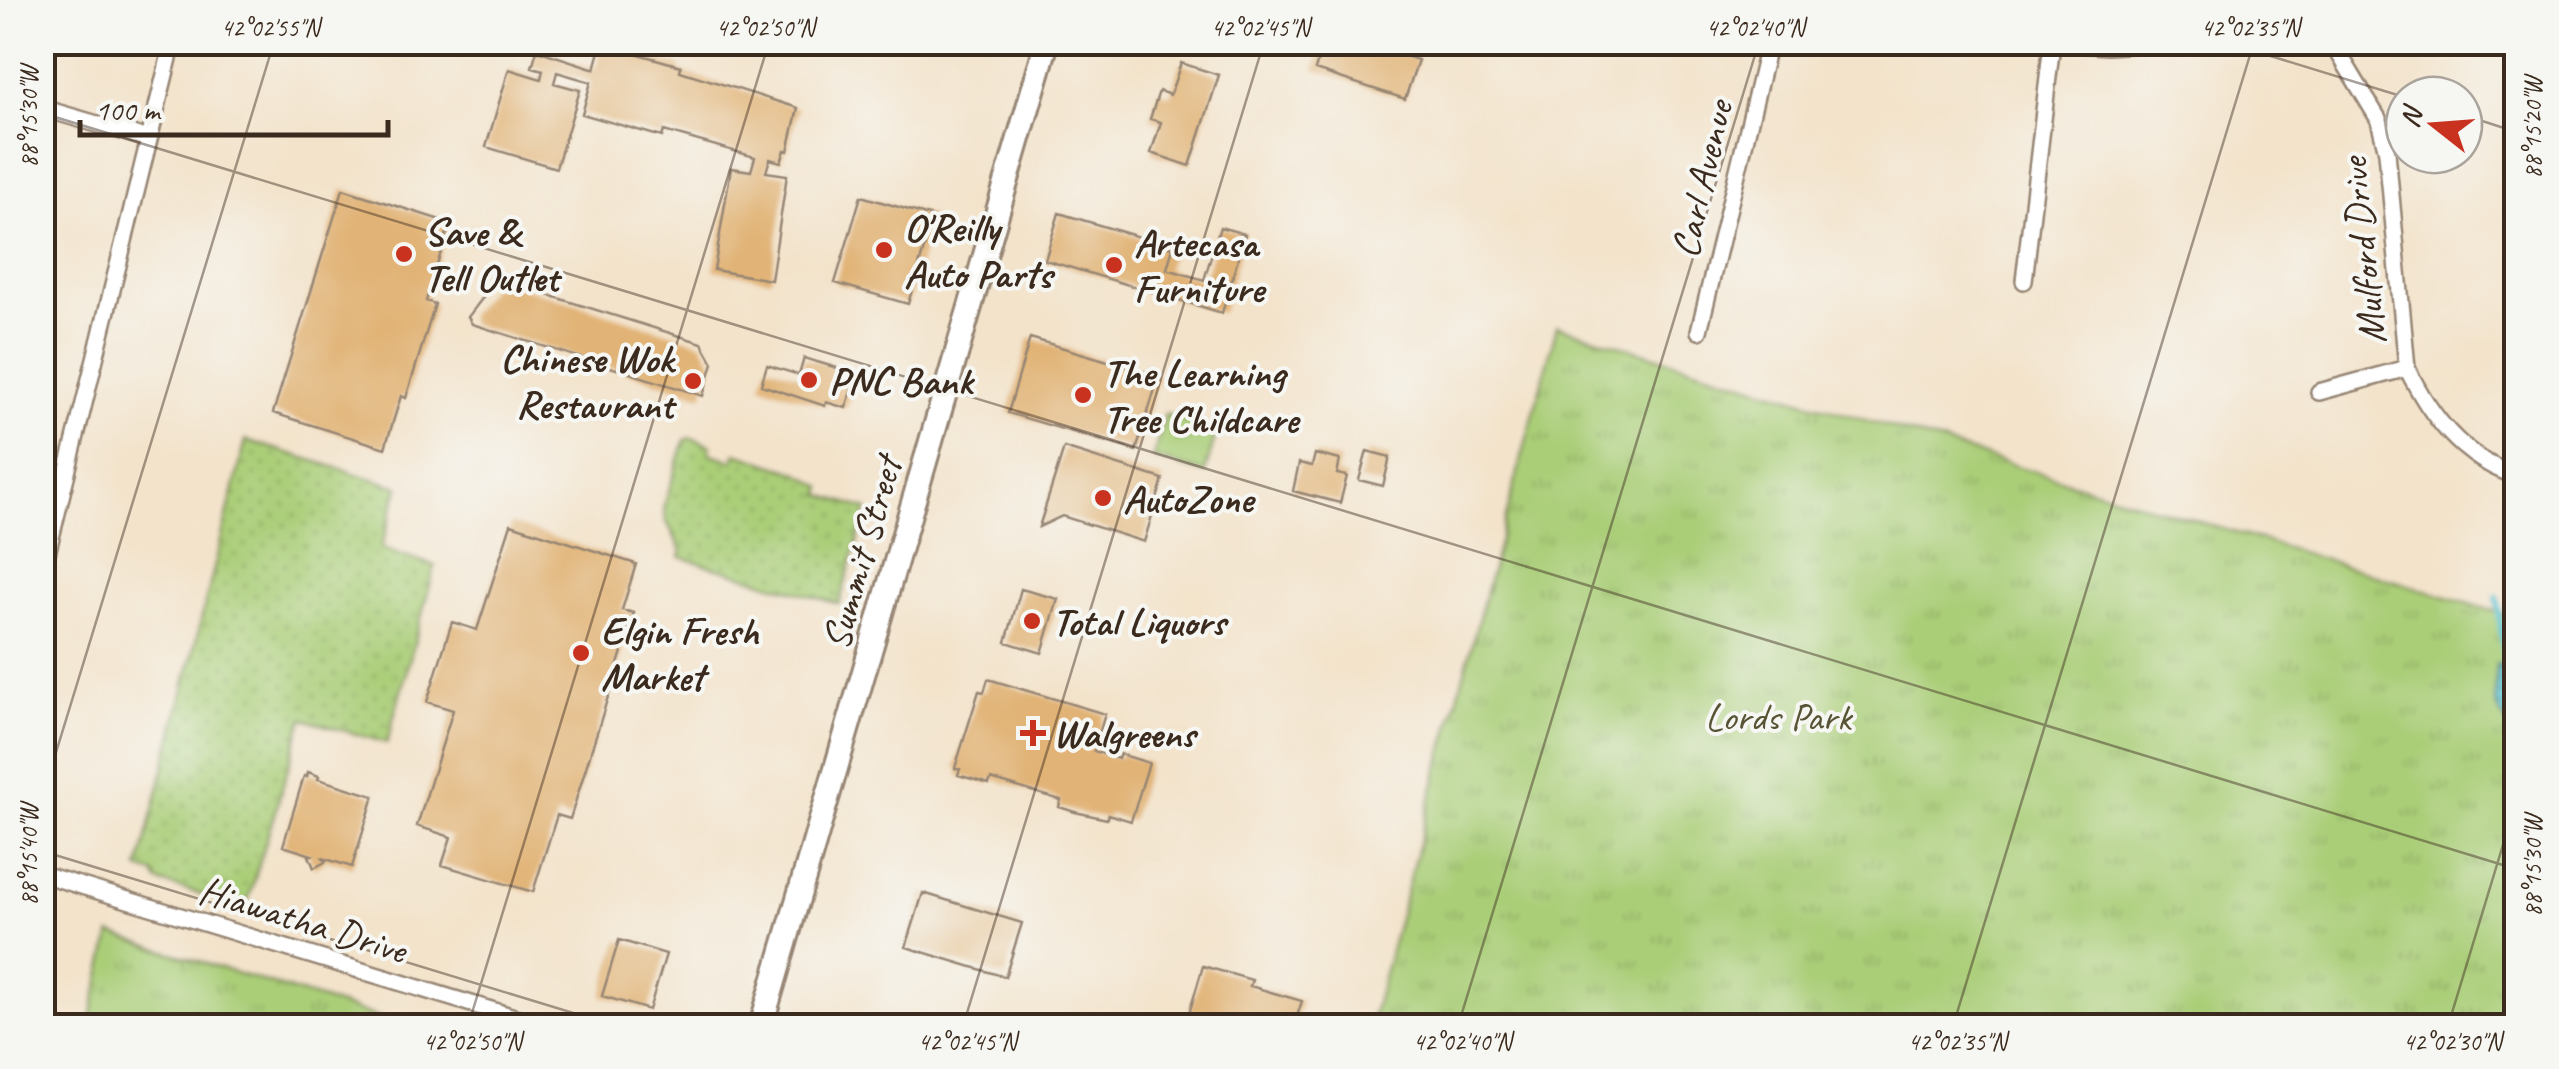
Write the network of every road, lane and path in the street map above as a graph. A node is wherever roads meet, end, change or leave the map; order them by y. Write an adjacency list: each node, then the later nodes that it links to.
1 (173, 42): 8 (street)
2 (1048, 42): 17 (main road, Summit Street)
3 (1769, 42): 10 (street, Carl Avenue)
4 (2166, 42): 6 (street)
5 (2332, 42): 11 (street, Mulford Drive)
6 (2051, 43): 9 (street)
7 (42, 108): 8 (street)
8 (149, 139): 14 (street)
9 (2024, 282)
10 (1699, 331)
11 (2407, 368): 12 (street); 13 (street, Mulford Drive)
12 (2320, 392)
13 (2516, 476)
14 (42, 574)
15 (42, 874): 16 (street, Hiawatha Drive)
16 (544, 1026)
17 (761, 1026)

